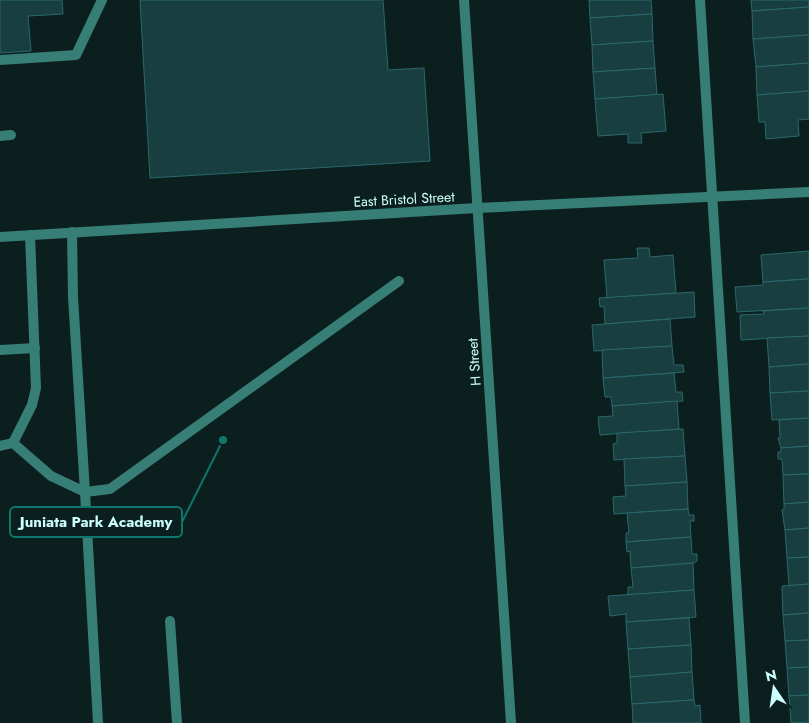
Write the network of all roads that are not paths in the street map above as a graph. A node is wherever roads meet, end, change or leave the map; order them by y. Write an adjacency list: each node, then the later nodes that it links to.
1 (102, 0): 4 (street)
2 (464, 0): 7 (street, H Street)
3 (700, 0): 6 (street)
4 (0, 60)
5 (809, 192): 6 (street, East Bristol Street)
6 (712, 197): 7 (street, East Bristol Street); 21 (street)
7 (478, 208): 8 (street, East Bristol Street); 20 (street, H Street)
8 (72, 232): 9 (street, East Bristol Street); 16 (street)
9 (30, 235): 10 (street, East Bristol Street); 12 (street)
10 (0, 237)
11 (399, 281): 16 (street)
12 (35, 348): 13 (street); 14 (street)
13 (0, 350)
14 (13, 442): 15 (street); 16 (street)
15 (0, 446)
16 (85, 492): 18 (street)
17 (170, 621): 19 (street)
18 (98, 723)
19 (177, 723)
20 (511, 723)
21 (745, 723)

